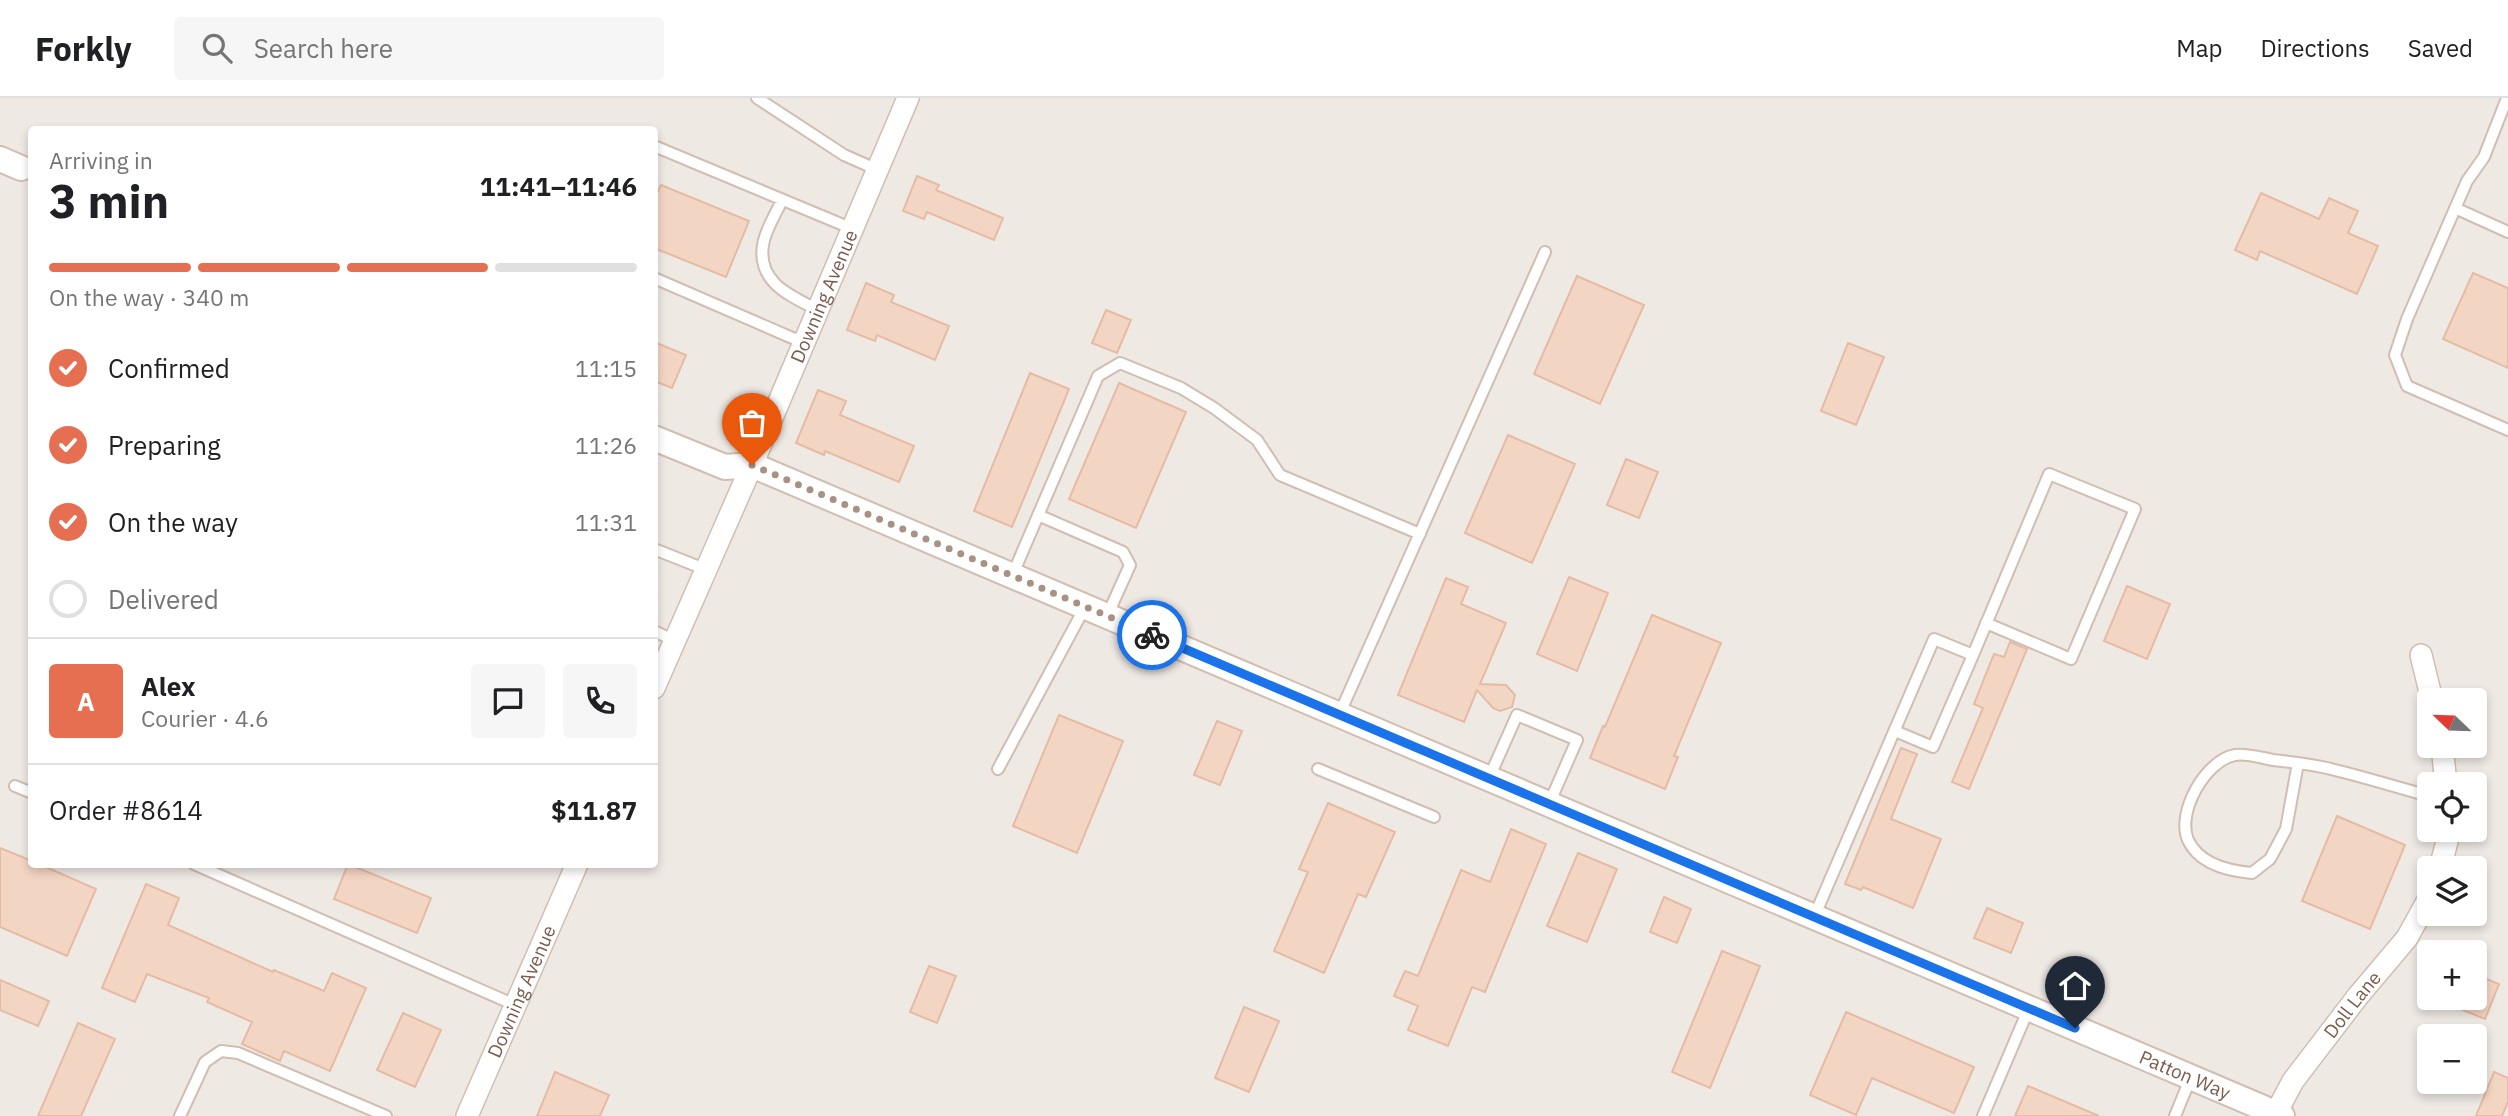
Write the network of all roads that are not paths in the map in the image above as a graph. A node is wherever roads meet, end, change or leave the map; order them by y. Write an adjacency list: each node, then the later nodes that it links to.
1 (757, 98): 5 (lane)
2 (908, 98): 5 (street, Downing Avenue)
3 (2507, 98): 7 (lane)
4 (658, 148): 6 (lane)
5 (878, 170): 8 (street, Downing Avenue)
6 (782, 200): 8 (lane); 12 (lane)
7 (2455, 208): 9 (lane); 14 (lane)
8 (853, 229): 12 (street, Downing Avenue)
9 (2508, 232)
10 (1545, 252): 18 (lane)
11 (658, 280): 13 (lane)
12 (818, 310): 13 (street, Downing Avenue)
13 (804, 343): 16 (street, Downing Avenue)
14 (2508, 430)
15 (658, 440): 16 (street, Patton Way)
16 (752, 465): 20 (street, Downing Avenue); 21 (street, Patton Way)
17 (1038, 515): 18 (lane); 21 (lane); 23 (lane)
18 (1420, 534): 31 (lane)
19 (658, 551): 20 (lane)
20 (707, 569): 26 (street, Downing Avenue)
21 (1012, 576): 22 (street, Patton Way)
22 (1085, 607): 23 (street, Patton Way); 34 (lane)
23 (1107, 616): 31 (street, Patton Way)
24 (1986, 624): 24 (lane); 27 (lane)
25 (658, 633): 26 (lane)
26 (675, 641): 29 (street, Downing Avenue)
27 (1973, 655): 32 (lane); 32 (lane)
28 (2421, 655): 30 (street)
29 (658, 679)
30 (2429, 688)
31 (1339, 715): 36 (street, Patton Way)
32 (1895, 731): 44 (lane)
33 (2298, 763): 33 (lane); 39 (lane)
34 (998, 769)
35 (1318, 769): 41 (lane)
36 (1489, 778): 40 (street, Patton Way); 40 (lane)
37 (15, 786): 38 (lane)
38 (28, 791)
39 (2417, 793)
40 (1549, 804): 44 (street, Patton Way)
41 (1434, 817)
42 (203, 868): 46 (lane)
43 (575, 868): 46 (street, Downing Avenue)
44 (1814, 917): 47 (street, Patton Way)
45 (2417, 920): 49 (street, Doll Lane)
46 (515, 1005): 52 (street, Downing Avenue)
47 (2029, 1008): 48 (street, Patton Way); 53 (lane)
48 (2191, 1077): 49 (street, Patton Way); 54 (lane)
49 (2279, 1115)
50 (180, 1116): 51 (lane)
51 (386, 1116)
52 (467, 1116)
53 (1983, 1116)
54 (2175, 1116)

